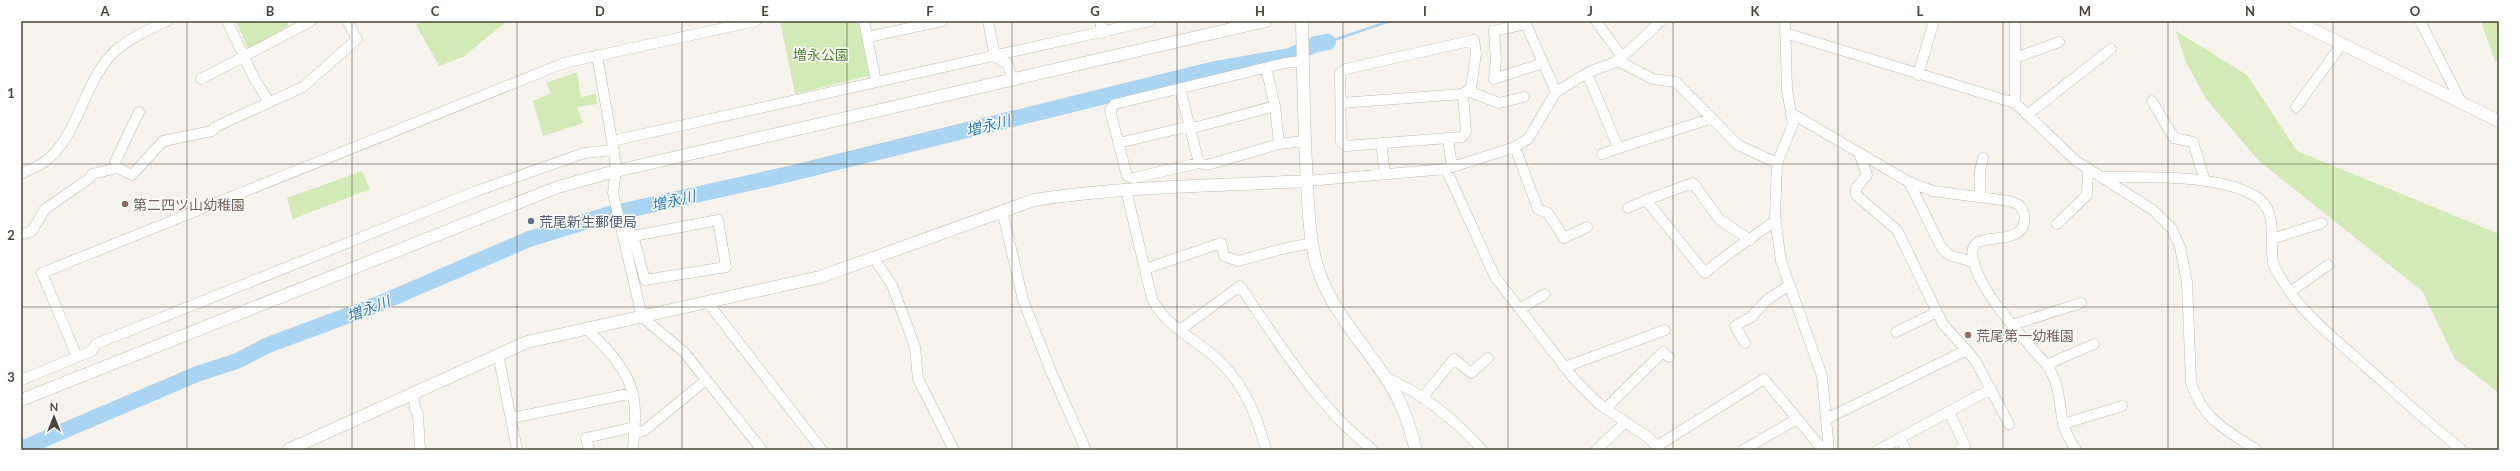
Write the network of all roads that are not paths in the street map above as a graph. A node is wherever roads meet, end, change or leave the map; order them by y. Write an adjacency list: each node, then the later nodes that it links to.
1 (167, 21): 20 (street)
2 (227, 21): 28 (street)
3 (312, 21): 28 (street)
4 (347, 21): 45 (street)
5 (756, 21): 27 (street)
6 (864, 21): 23 (street)
7 (942, 21): 23 (street)
8 (988, 21): 29 (street)
9 (1100, 21): 21 (street)
10 (1150, 21): 21 (street)
11 (1266, 21): 38 (street)
12 (1302, 21): 32 (street)
13 (1596, 21): 31 (street)
14 (1661, 21): 31 (street)
15 (1785, 21): 22 (street)
16 (1934, 21): 36 (street)
17 (2015, 21): 30 (street)
18 (2295, 21): 25 (street)
19 (2420, 21): 46 (street)
20 (155, 24): 74 (street)
21 (1102, 33): 29 (street)
22 (1785, 33): 36 (street); 52 (street)
23 (868, 37): 39 (street)
24 (2059, 42): 30 (street)
25 (2342, 44): 46 (street); 50 (street)
26 (2111, 49): 53 (street)
27 (597, 55): 62 (street); 117 (street)
28 (244, 57): 37 (street); 45 (street)
29 (995, 57): 38 (street); 39 (street)
30 (2015, 58): 48 (street)
31 (1620, 59): 35 (street); 54 (street)
32 (1302, 61): 34 (street); 58 (street)
33 (1543, 63): 33 (street); 41 (street)
34 (1266, 68): 40 (street); 49 (street)
35 (1587, 73): 41 (street); 63 (street)
36 (1918, 75): 48 (street)
37 (201, 80)
38 (1012, 80): 73 (street)
39 (876, 82): 62 (street)
40 (1180, 89): 56 (street); 59 (street)
41 (1556, 92): 64 (street)
42 (1465, 93): 43 (street); 47 (street); 47 (street); 57 (street)
43 (1524, 97)
44 (2152, 101): 78 (street)
45 (270, 102): 70 (street)
46 (2461, 102): 55 (street)
47 (1340, 103): 61 (street)
48 (2015, 103): 53 (street)
49 (1275, 106): 56 (street); 60 (street)
50 (2296, 107)
51 (138, 112): 70 (street)
52 (1791, 112): 65 (street); 69 (street)
53 (2028, 115): 72 (street)
54 (1710, 119): 63 (street); 69 (street)
55 (2499, 121)
56 (1190, 126): 59 (street); 68 (street)
57 (1448, 138): 61 (street); 71 (street)
58 (1304, 141): 60 (street); 77 (street)
59 (1119, 143): 68 (street)
60 (1279, 144): 68 (street)
61 (1382, 144): 75 (street)
62 (613, 145): 73 (street); 117 (street)
63 (1622, 147): 66 (street)
64 (1515, 148): 71 (street); 89 (street)
65 (1858, 153): 79 (street); 105 (street)
66 (1602, 154)
67 (1983, 158): 81 (street)
68 (1199, 163)
69 (1777, 163): 85 (street)
70 (117, 168): 90 (street)
71 (1449, 168): 75 (street); 104 (street)
72 (2088, 168): 76 (street); 87 (street)
73 (616, 170): 88 (street); 128 (street)
74 (21, 174)
75 (1385, 174): 77 (street)
76 (2103, 176): 78 (street); 161 (street)
77 (1307, 181): 80 (street); 94 (street)
78 (2205, 181): 92 (street)
79 (1909, 182): 81 (street); 96 (street)
80 (1126, 190): 84 (street); 98 (street)
81 (1980, 197): 96 (street)
82 (1646, 200): 83 (street); 93 (street); 93 (street)
83 (1628, 208)
84 (1002, 210): 95 (street); 150 (street)
85 (1776, 220): 93 (street); 99 (street)
86 (2322, 223): 92 (street)
87 (2057, 224)
88 (621, 227): 91 (street); 106 (street)
89 (1587, 227)
90 (21, 235)
91 (633, 236): 91 (street)
92 (2272, 239): 100 (street)
93 (1750, 240)
94 (1312, 243): 98 (street); 121 (street)
95 (873, 258): 102 (street); 149 (street)
96 (1973, 262): 107 (street)
97 (2328, 265): 100 (street)
98 (1145, 269): 109 (street)
99 (1790, 285): 112 (street); 133 (street)
100 (2290, 292): 162 (street)
101 (1545, 294): 104 (street)
102 (708, 303): 106 (street); 148 (street)
103 (2081, 303): 107 (street)
104 (1520, 309): 120 (street)
105 (1937, 312): 111 (street); 114 (street)
106 (642, 317): 108 (street); 123 (street)
107 (2012, 325): 119 (street)
108 (587, 329): 116 (street); 126 (street)
109 (1180, 330): 141 (street); 151 (street)
110 (1665, 330): 120 (street)
111 (1896, 332)
112 (1745, 343)
113 (2094, 344): 119 (street)
114 (1967, 350): 124 (street); 133 (street)
115 (1663, 352): 130 (street)
116 (498, 354): 125 (street); 132 (street)
117 (77, 357): 122 (street)
118 (1488, 358): 127 (street)
119 (2046, 365): 137 (street)
120 (1565, 367): 130 (street)
121 (1384, 377): 127 (street); 152 (street)
122 (21, 380)
123 (706, 380): 138 (street); 147 (street)
124 (1991, 390): 131 (street); 136 (street)
125 (413, 392): 142 (street); 143 (street)
126 (632, 393): 132 (street); 138 (street)
127 (1422, 398): 153 (street)
128 (21, 400)
129 (2122, 406): 137 (street)
130 (1606, 408): 135 (street)
131 (1949, 412): 139 (street); 159 (street)
132 (512, 418): 144 (street)
133 (1826, 418): 156 (street)
134 (1797, 419): 140 (street); 155 (street); 156 (street)
135 (1626, 422): 140 (street); 154 (street)
136 (2009, 424)
137 (2063, 424): 160 (street)
138 (634, 430): 145 (street); 146 (street)
139 (1900, 438): 157 (street); 158 (street)
140 (1658, 448)
141 (1268, 449)
142 (288, 450)
143 (420, 450)
144 (517, 450)
145 (589, 450)
146 (633, 450)
147 (762, 450)
148 (822, 450)
149 (954, 450)
150 (1086, 450)
151 (1373, 450)
152 (1416, 450)
153 (1482, 450)
154 (1596, 450)
155 (1743, 450)
156 (1828, 450)
157 (1878, 450)
158 (1906, 450)
159 (1959, 450)
160 (2076, 450)
161 (2257, 450)
162 (2462, 450)

